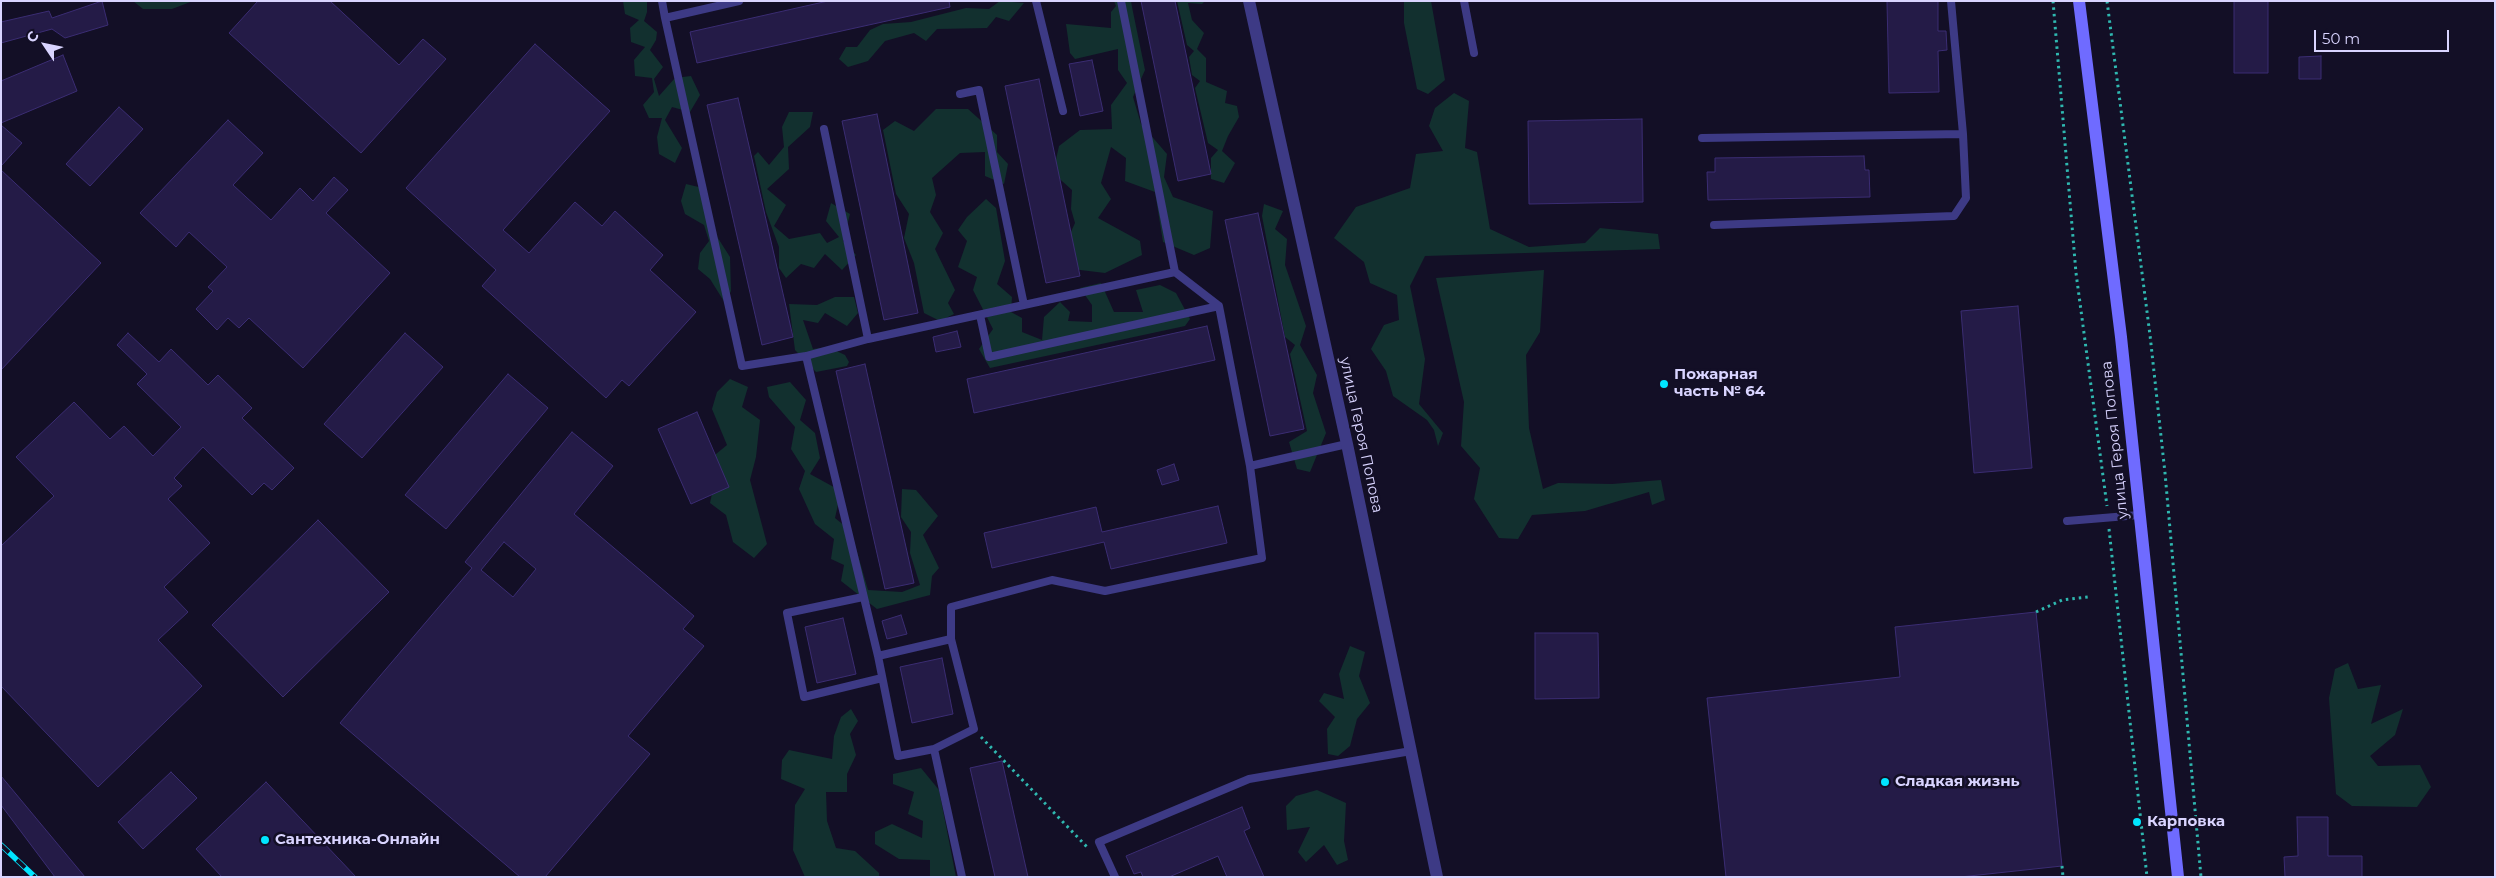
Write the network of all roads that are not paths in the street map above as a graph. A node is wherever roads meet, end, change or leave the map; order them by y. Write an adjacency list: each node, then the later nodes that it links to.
1 (662, 1): 9 (lane)
2 (739, 1): 9 (lane)
3 (1036, 1): 12 (lane)
4 (1121, 1): 17 (lane)
5 (1249, 1): 23 (street, улица Героя Попова)
6 (1464, 1): 10 (lane)
7 (1951, 1): 14 (lane)
8 (2080, 1): 25 (street, улица Героя Попова)
9 (665, 18): 22 (lane)
10 (1474, 53)
11 (960, 94): 18 (lane)
12 (1063, 111)
13 (824, 129): 21 (lane)
14 (1963, 134): 15 (lane); 16 (lane)
15 (1702, 138)
16 (1714, 225)
17 (1175, 272): 18 (lane); 19 (lane)
18 (1024, 305): 20 (lane)
19 (1219, 306): 20 (lane); 24 (lane)
20 (980, 315): 21 (lane)
21 (868, 339): 22 (lane)
22 (806, 356): 27 (lane)
23 (1346, 444): 24 (lane); 32 (street, улица Героя Попова)
24 (1250, 466): 28 (lane)
25 (2139, 515): 26 (lane); 36 (street, улица Героя Попова)
26 (2067, 521)
27 (863, 597): 29 (lane); 30 (lane)
28 (951, 639): 29 (lane); 31 (lane)
29 (878, 656): 30 (lane)
30 (882, 678): 31 (lane)
31 (934, 749): 33 (lane)
32 (1411, 750): 34 (lane); 35 (street, улица Героя Попова)
33 (962, 877)
34 (1115, 877)
35 (1437, 877)
36 (2178, 877)

